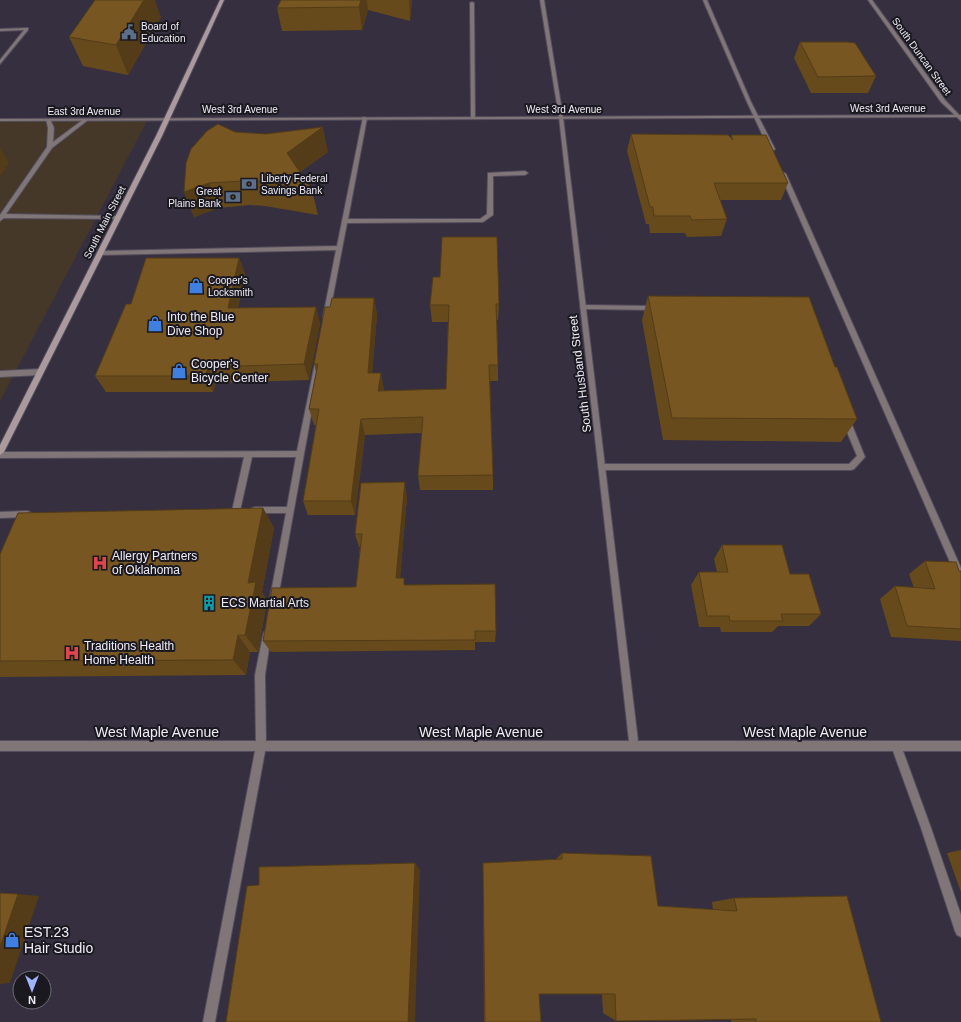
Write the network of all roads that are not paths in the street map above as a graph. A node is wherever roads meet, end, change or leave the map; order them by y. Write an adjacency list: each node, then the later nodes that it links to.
1 (222, 0): 11 (main road, South Main Street)
2 (542, 0): 9 (street, South Husband Street)
3 (705, 0): 13 (street)
4 (870, 0): 10 (street, South Duncan Street)
5 (472, 3): 8 (street)
6 (0, 30): 7 (street)
7 (0, 63)
8 (473, 117): 9 (street, West 3rd Avenue); 12 (street, West 3rd Avenue)
9 (561, 117): 13 (street, West 3rd Avenue); 26 (street, South Husband Street)
10 (960, 117): 13 (street, West 3rd Avenue)
11 (167, 118): 12 (street, West 3rd Avenue); 16 (street, East 3rd Avenue); 22 (main road, South Main Street)
12 (366, 118): 23 (street)
13 (757, 118): 18 (street)
14 (0, 120): 15 (street, East 3rd Avenue)
15 (48, 120): 16 (street, East 3rd Avenue); 17 (street)
16 (86, 120): 17 (street)
17 (50, 147): 21 (street)
18 (776, 158)
19 (779, 165): 41 (street)
20 (525, 173): 23 (street)
21 (1, 217): 22 (street)
22 (117, 218): 25 (main road, South Main Street)
23 (345, 221): 24 (street)
24 (340, 248): 25 (street); 28 (street)
25 (100, 253): 30 (main road, South Main Street)
26 (583, 307): 27 (street); 37 (street, South Husband Street)
27 (664, 308)
28 (325, 324)
29 (319, 355): 35 (street)
30 (40, 372): 31 (street); 33 (main road, South Main Street)
31 (0, 374)
32 (843, 414): 37 (street)
33 (0, 452)
34 (249, 454): 35 (street); 36 (street); 38 (street)
35 (299, 454): 38 (street)
36 (0, 456)
37 (602, 467): 46 (street, South Husband Street)
38 (290, 510): 42 (street)
39 (35, 514): 40 (street)
40 (0, 515)
41 (961, 578)
42 (273, 604)
43 (269, 628): 45 (street)
44 (0, 746): 45 (street, West Maple Avenue)
45 (261, 746): 46 (street, West Maple Avenue); 50 (street)
46 (634, 746): 47 (street, West Maple Avenue)
47 (896, 746): 48 (street, West Maple Avenue); 49 (street)
48 (961, 746)
49 (961, 931)
50 (209, 1022)

